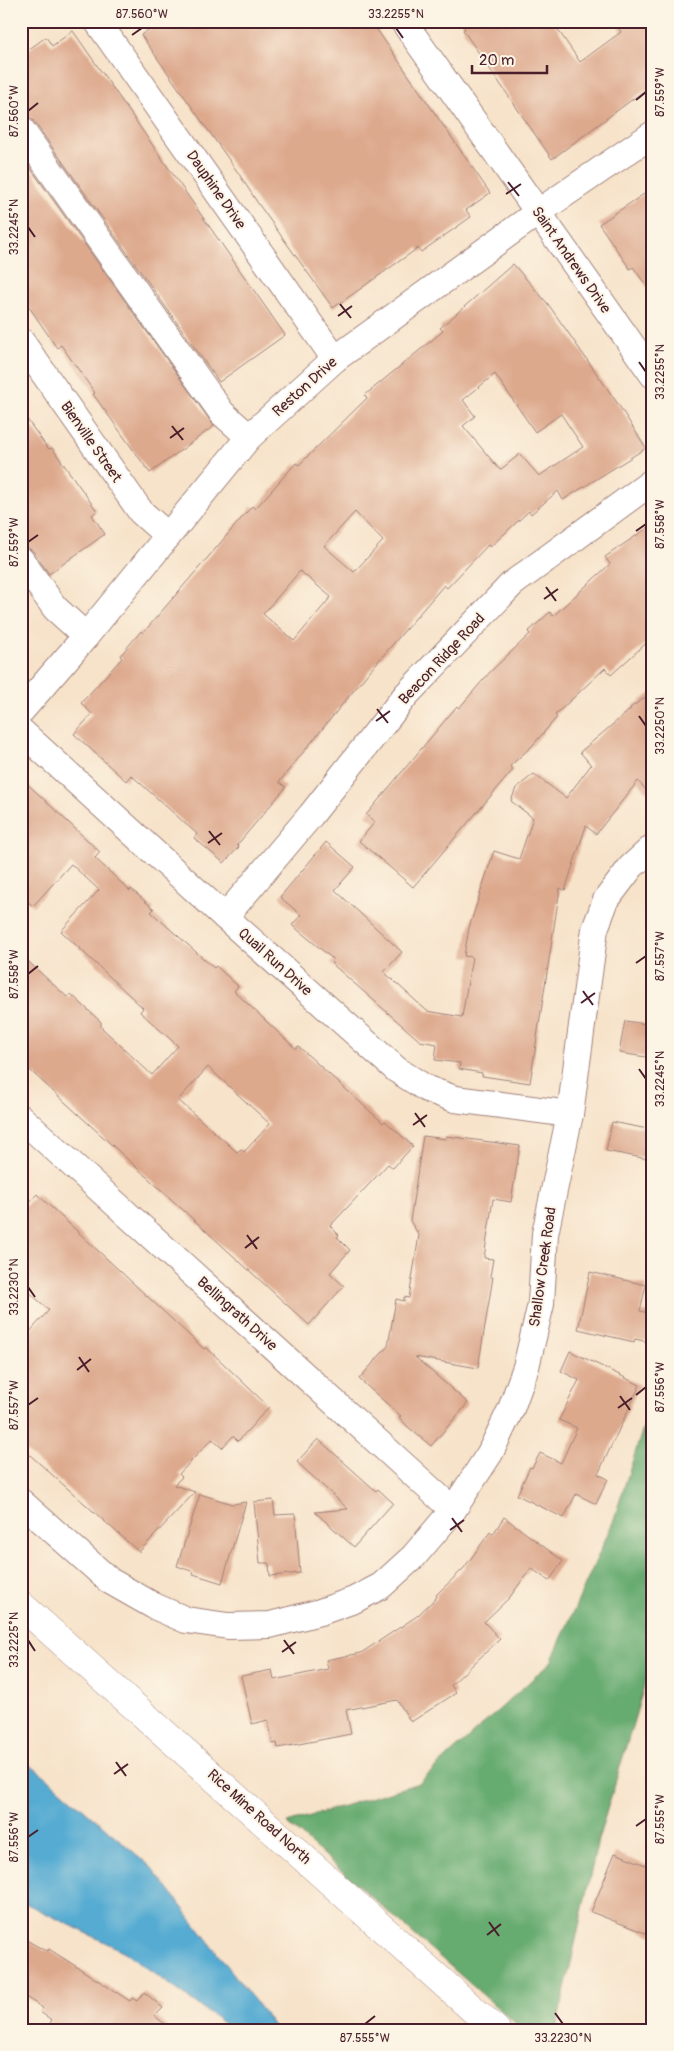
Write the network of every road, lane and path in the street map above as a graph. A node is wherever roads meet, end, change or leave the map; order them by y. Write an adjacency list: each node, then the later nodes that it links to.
1 (96, 21): 7 (street, Dauphine Drive)
2 (403, 21): 5 (street, Saint Andrews Drive)
3 (21, 129): 9 (street)
4 (653, 134): 5 (street, Reston Drive)
5 (537, 213): 7 (street, Reston Drive); 8 (street, Saint Andrews Drive)
6 (21, 341): 11 (street, Bienville Street)
7 (336, 359): 9 (street, Reston Drive)
8 (653, 375)
9 (250, 437): 11 (street, Reston Drive)
10 (653, 481): 17 (street, Beacon Ridge Road)
11 (168, 536): 13 (street, Reston Drive)
12 (21, 560): 13 (street)
13 (86, 636): 14 (street, Reston Drive)
14 (21, 711)
15 (21, 731): 17 (street, Quail Run Drive)
16 (653, 847): 18 (street, Shallow Creek Road)
17 (225, 917): 18 (street, Quail Run Drive)
18 (570, 1114): 21 (street, Shallow Creek Road)
19 (21, 1118): 21 (street, Bellingrath Drive)
20 (21, 1502): 21 (street, Shallow Creek Road)
21 (453, 1510)
22 (21, 1605): 23 (main road, Rice Mine Road North)
23 (496, 2030)

